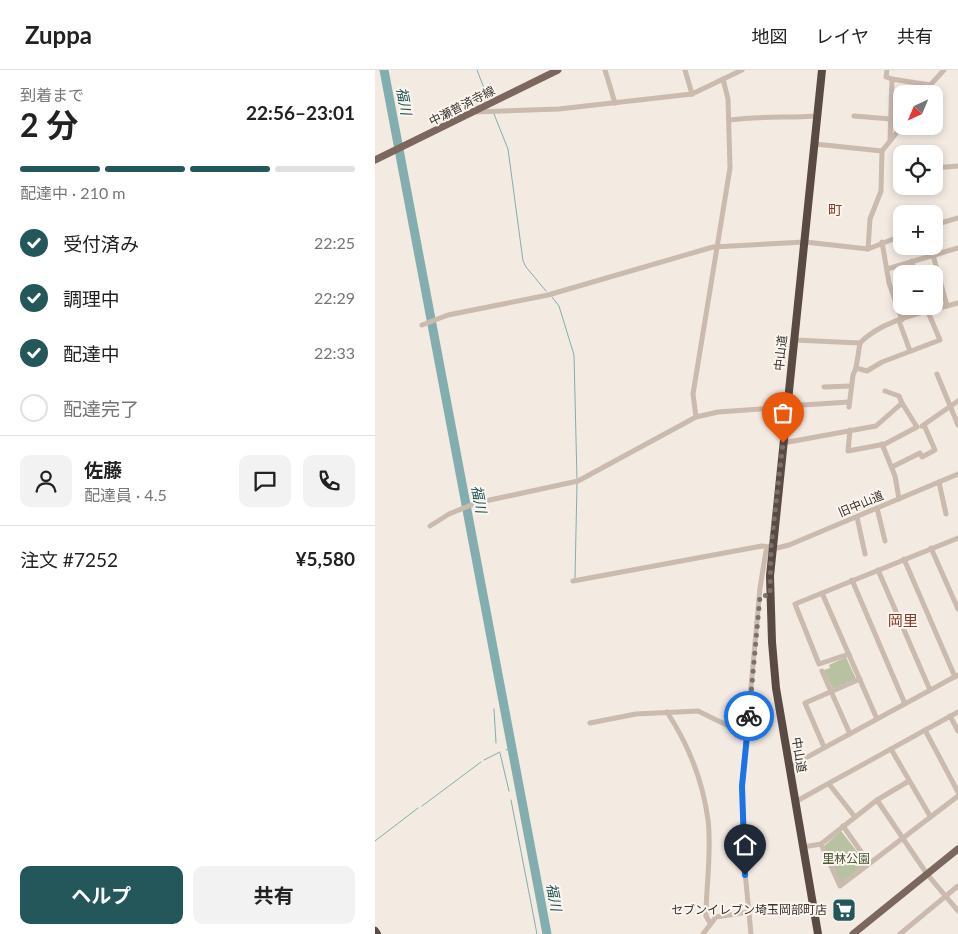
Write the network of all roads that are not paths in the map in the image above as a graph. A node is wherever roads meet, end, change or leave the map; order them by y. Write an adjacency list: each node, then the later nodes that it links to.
1 (558, 70): 13 (main road, 中瀬普済寺線)
2 (605, 70): 12 (street)
3 (685, 70): 11 (street)
4 (742, 70): 8 (street)
5 (822, 70): 14 (highway, 中山道)
6 (887, 70): 9 (street)
7 (944, 70): 10 (street)
8 (723, 79): 11 (street); 17 (street)
9 (892, 79): 10 (street); 16 (street)
10 (930, 84)
11 (692, 94): 12 (street)
12 (615, 103): 13 (street)
13 (474, 112): 22 (main road, 中瀬普済寺線)
14 (817, 116): 17 (street); 20 (highway, 中山道)
15 (854, 116): 16 (street)
16 (891, 119): 19 (street)
17 (730, 120): 30 (street)
18 (895, 135): 19 (street)
19 (890, 141): 21 (street)
20 (815, 144): 21 (street); 28 (highway, 中山道)
21 (882, 151): 32 (street)
22 (375, 160)
23 (958, 166): 24 (street)
24 (943, 167)
25 (958, 218): 26 (street)
26 (943, 222)
27 (893, 239): 29 (street)
28 (805, 242): 30 (street); 32 (street); 45 (highway, 中山道)
29 (882, 242): 32 (street); 37 (street)
30 (717, 247): 44 (street); 57 (street)
31 (958, 248): 33 (street)
32 (868, 249)
33 (943, 252)
34 (933, 255): 35 (street); 39 (street)
35 (912, 261): 36 (street); 37 (street)
36 (913, 265)
37 (887, 269): 43 (street)
38 (958, 303): 39 (street)
39 (947, 306): 40 (street)
40 (943, 307)
41 (918, 315): 43 (street)
42 (928, 315): 47 (street)
43 (900, 321): 46 (street); 47 (street)
44 (422, 325)
45 (794, 340): 46 (street); 56 (highway, 中山道)
46 (859, 343): 48 (street)
47 (910, 351): 48 (street)
48 (856, 368): 50 (street)
49 (937, 374): 55 (street)
50 (851, 386): 51 (street); 56 (street)
51 (824, 387)
52 (885, 391): 54 (street)
53 (958, 401): 55 (street)
54 (902, 402): 60 (street); 61 (street)
55 (949, 405): 58 (street); 59 (street)
56 (787, 407): 57 (street); 62 (highway, 中山道)
57 (696, 417): 71 (street)
58 (924, 425): 60 (street); 64 (street)
59 (958, 425)
60 (917, 427): 63 (street)
61 (850, 430): 62 (street); 63 (street)
62 (783, 443): 74 (highway, 中山道)
63 (882, 444): 64 (street)
64 (892, 467): 67 (street)
65 (958, 474): 66 (street, 旧中山道)
66 (939, 482): 67 (street, 旧中山道); 69 (street)
67 (899, 499): 68 (street, 旧中山道)
68 (877, 508): 70 (street, 旧中山道); 73 (street)
69 (946, 514)
70 (857, 517): 74 (street, 旧中山道); 76 (street)
71 (431, 526)
72 (957, 540): 75 (street)
73 (885, 541)
74 (771, 547): 80 (street, 旧中山道); 81 (highway, 中山道); 84 (street)
75 (931, 548): 77 (street); 85 (street)
76 (865, 554)
77 (904, 559): 78 (street); 88 (street)
78 (878, 570): 79 (street); 90 (street)
79 (852, 580): 82 (street); 92 (street)
80 (573, 582)
81 (770, 586): 83 (highway, 中山道); 84 (street)
82 (822, 593): 86 (street); 86 (street)
83 (770, 595): 84 (street); 104 (highway, 中山道)
84 (760, 596): 101 (street)
85 (958, 609)
86 (849, 654): 89 (street)
87 (822, 671): 91 (street)
88 (957, 676): 90 (street)
89 (860, 679): 91 (street); 96 (street)
90 (930, 690): 92 (street)
91 (831, 692): 100 (street); 102 (street)
92 (905, 704): 96 (street)
93 (667, 712): 97 (street); 101 (street); 123 (street)
94 (958, 712): 95 (street)
95 (950, 716): 98 (street); 99 (street)
96 (877, 719): 100 (street)
97 (590, 723)
98 (925, 730): 103 (street); 107 (street)
99 (958, 731)
100 (850, 734): 102 (street)
101 (747, 735): 122 (street)
102 (824, 748): 104 (street)
103 (891, 749): 105 (street); 106 (street)
104 (789, 767): 109 (highway, 中山道)
105 (909, 781): 108 (street); 110 (street)
106 (829, 784): 109 (street); 111 (street)
107 (958, 794): 110 (street)
108 (877, 800): 111 (street); 113 (street)
109 (795, 802): 115 (highway, 中山道)
110 (929, 816): 113 (street)
111 (855, 817): 112 (street)
112 (843, 826): 114 (street); 117 (street)
113 (902, 837): 117 (street); 118 (street)
114 (821, 844): 115 (street); 117 (street)
115 (803, 847): 126 (highway, 中山道)
116 (958, 849): 118 (main road)
117 (869, 863)
118 (927, 874): 120 (street); 127 (main road)
119 (958, 886): 120 (street)
120 (944, 896): 121 (street); 128 (street)
121 (958, 911)
122 (748, 912): 123 (street); 125 (street)
123 (710, 923): 124 (street)
124 (703, 934)
125 (751, 934)
126 (819, 934)
127 (853, 934)
128 (900, 934)

